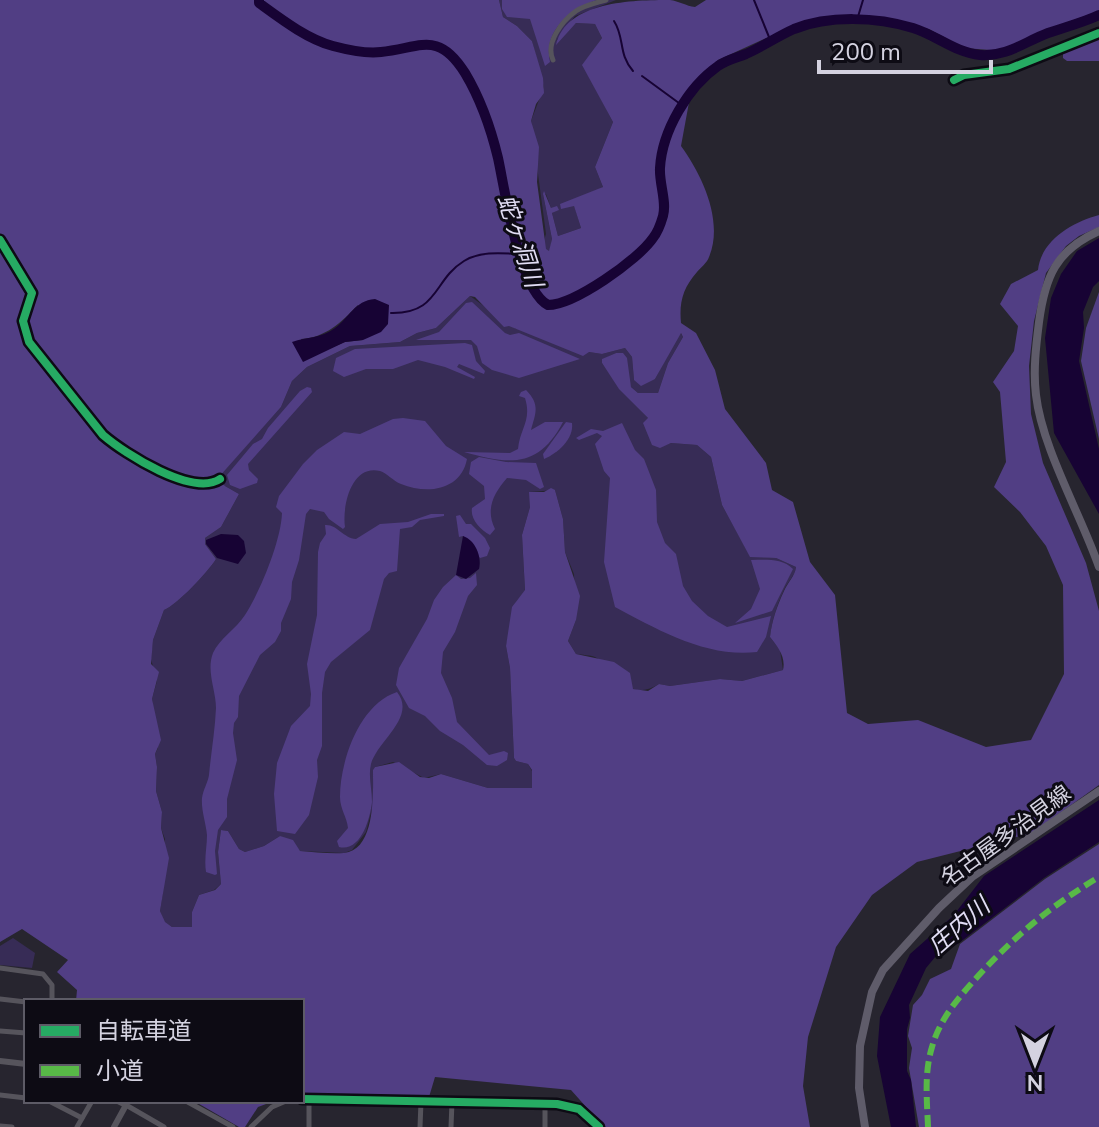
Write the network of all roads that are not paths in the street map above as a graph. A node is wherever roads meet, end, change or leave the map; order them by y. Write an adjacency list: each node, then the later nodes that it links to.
1 (606, 0): 3 (street)
2 (1099, 33): 4 (street)
3 (553, 60)
4 (954, 80)
5 (1099, 231): 8 (main road)
6 (0, 240): 7 (street)
7 (220, 479)
8 (1099, 567)
9 (1099, 791): 43 (main road, 名古屋多治見線)
10 (0, 968): 12 (street)
11 (0, 999): 13 (street)
12 (52, 999)
13 (24, 1002)
14 (0, 1031): 15 (street)
15 (24, 1033)
16 (0, 1061): 17 (street)
17 (24, 1064)
18 (0, 1095): 19 (street)
19 (24, 1098)
20 (305, 1099): 21 (street); 38 (street)
21 (421, 1102): 22 (street); 39 (street)
22 (452, 1102): 28 (street); 40 (street)
23 (53, 1103): 29 (street)
24 (91, 1103): 29 (street)
25 (127, 1103): 30 (street); 34 (street)
26 (190, 1103): 36 (street)
27 (281, 1103): 37 (street)
28 (545, 1103): 41 (street); 42 (street)
29 (82, 1118): 33 (street)
30 (153, 1124): 35 (street)
31 (3, 1126): 32 (street)
32 (12, 1127)
33 (77, 1127)
34 (114, 1127)
35 (164, 1127)
36 (233, 1127)
37 (251, 1127)
38 (309, 1127)
39 (420, 1127)
40 (451, 1127)
41 (545, 1127)
42 (599, 1127)
43 (865, 1127)

